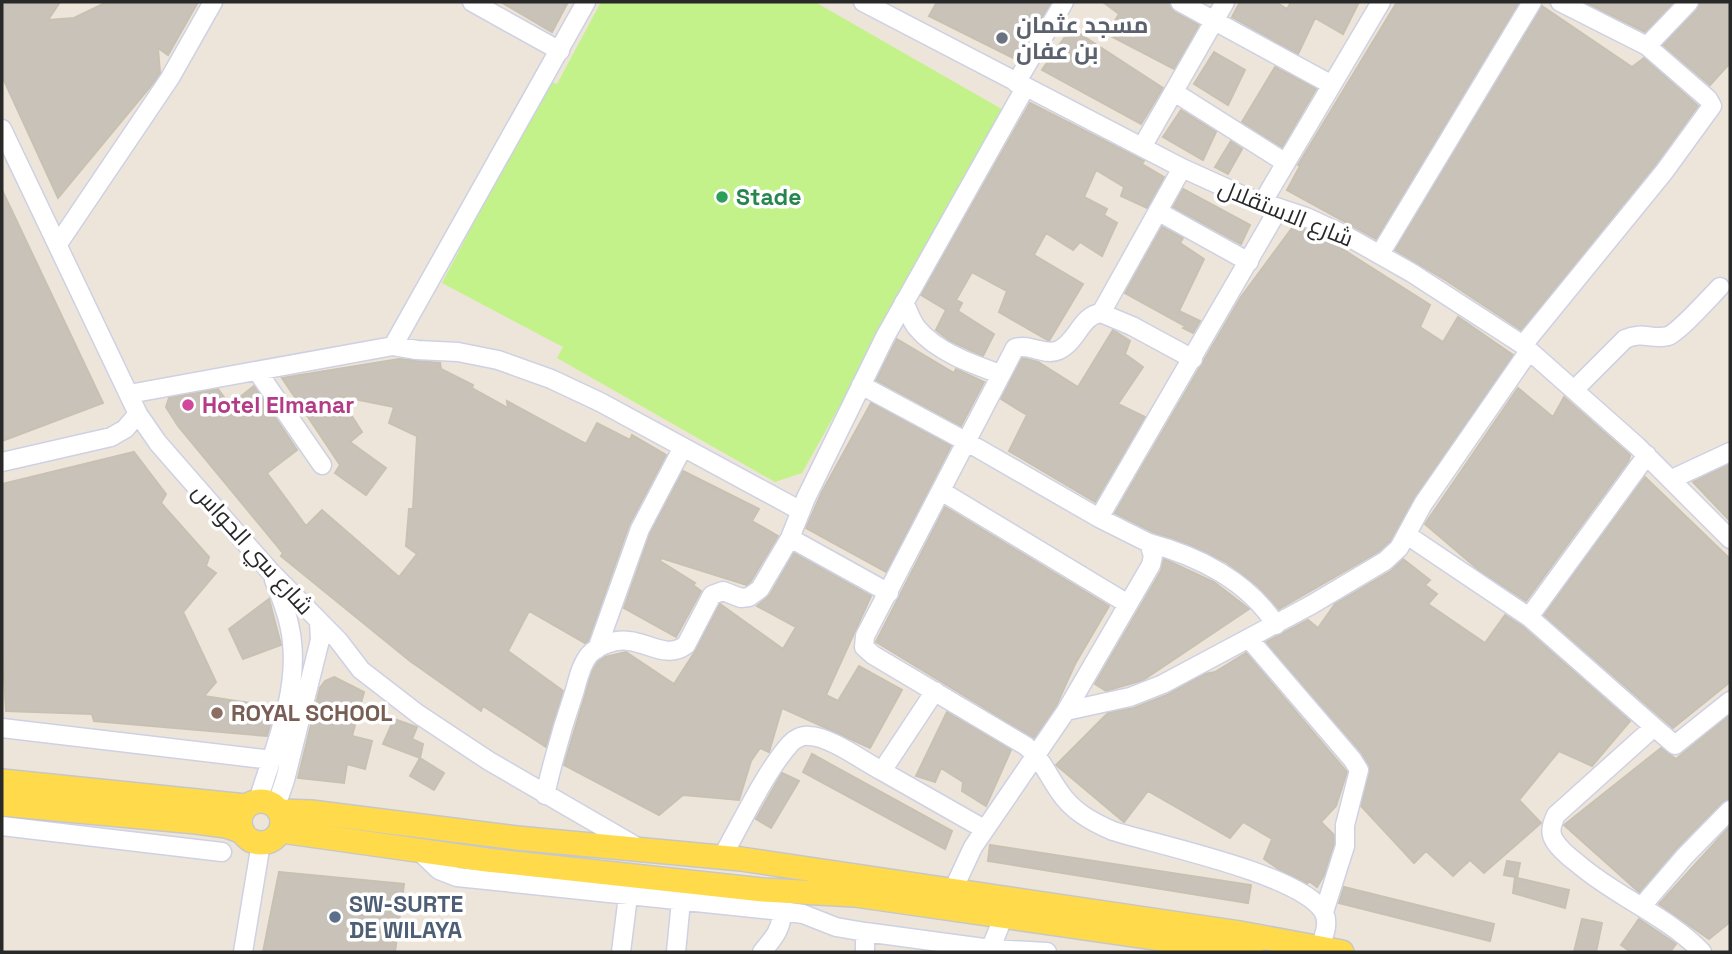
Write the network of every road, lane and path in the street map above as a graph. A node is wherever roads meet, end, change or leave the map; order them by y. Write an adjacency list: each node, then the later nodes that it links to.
1 (213, 2): 24 (street)
2 (472, 2): 14 (street)
3 (586, 2): 14 (street)
4 (863, 2): 16 (street, شارع الاستقلال)
5 (1064, 2): 16 (street)
6 (1180, 2): 12 (street)
7 (1225, 2): 12 (street)
8 (1381, 2): 15 (street)
9 (1532, 2): 25 (street)
10 (1560, 2): 13 (street)
11 (1689, 2): 13 (street)
12 (1214, 21): 15 (street); 17 (street)
13 (1647, 46): 31 (street)
14 (560, 51): 30 (street)
15 (1332, 85): 20 (street)
16 (1021, 86): 19 (street, شارع الاستقلال); 28 (street)
17 (1174, 92): 19 (street); 20 (street)
18 (2, 129): 24 (street, شارع سي الحواس)
19 (1142, 147): 21 (street, شارع الاستقلال)
20 (1286, 163): 22 (street)
21 (1182, 168): 22 (street, شارع الاستقلال); 23 (street)
22 (1271, 205): 25 (street, شارع الاستقلال); 26 (street)
23 (1159, 212): 26 (street); 29 (street)
24 (58, 244): 37 (street, شارع سي الحواس)
25 (1380, 254): 31 (street, شارع الاستقلال)
26 (1249, 262): 32 (street)
27 (1720, 287): 36 (street)
28 (904, 302): 34 (street); 35 (street)
29 (1101, 313): 32 (street); 34 (street)
30 (393, 346): 33 (street); 40 (street)
31 (1526, 348): 36 (street, شارع الاستقلال); 49 (street)
32 (1193, 359): 48 (street)
33 (257, 371): 37 (street); 44 (street)
34 (1000, 374): 39 (street)
35 (861, 385): 39 (street); 47 (street)
36 (1574, 390): 42 (street, شارع الاستقلال)
37 (130, 394): 38 (street, شارع سي الحواس)
38 (138, 414): 43 (street); 53 (street, شارع سي الحواس)
39 (967, 442): 46 (street); 48 (street)
40 (684, 447): 47 (street); 60 (street)
41 (1730, 452): 45 (street)
42 (1647, 455): 45 (street, شارع الاستقلال); 56 (street)
43 (2, 462)
44 (322, 465)
45 (1672, 479): 51 (street, شارع الاستقلال)
46 (942, 491): 54 (street); 55 (street)
47 (801, 511): 50 (street)
48 (1099, 518): 52 (street)
49 (1407, 535): 56 (street); 58 (street)
50 (790, 538): 54 (street); 60 (street)
51 (1730, 539)
52 (1149, 543): 55 (street); 58 (street)
53 (269, 570): 57 (street, شارع سي الحواس); 67 (street)
54 (888, 593): 61 (street)
55 (1128, 604): 63 (street)
56 (1529, 617): 64 (street)
57 (318, 622): 70 (street, شارع سي الحواس); 74 (street)
58 (1276, 625): 59 (street)
59 (1249, 639): 63 (street); 87 (street)
60 (597, 649): 70 (street)
61 (935, 691): 66 (street); 68 (street)
62 (1730, 701): 64 (street)
63 (1066, 711): 66 (street)
64 (1654, 727): 85 (street)
65 (2, 728): 67 (street)
66 (1037, 755): 76 (street); 87 (street)
67 (272, 760): 74 (street)
68 (882, 771): 76 (street); 80 (street)
69 (2, 781): 74 (main road)
70 (545, 795): 77 (street, شارع سي الحواس)
71 (2, 804): 73 (main road)
72 (1730, 810): 85 (street)
73 (23, 817): 74 (main road); 75 (street); 79 (street)
74 (263, 819): 77 (main road); 78 (main road); 93 (street)
75 (2, 826)
76 (984, 829): 82 (street)
77 (639, 848): 80 (main road)
78 (419, 851): 81 (main road); 84 (street)
79 (222, 852)
80 (722, 857): 82 (main road)
81 (682, 890): 83 (main road); 84 (street); 86 (street); 95 (street)
82 (953, 890): 91 (main road)
83 (821, 891): 88 (main road); 89 (street)
84 (628, 896): 94 (street)
85 (1642, 906): 100 (street)
86 (782, 911): 89 (street); 96 (street)
87 (1324, 912): 91 (street)
88 (1004, 916): 92 (street); 99 (main road)
89 (820, 920): 90 (street)
90 (865, 932): 92 (street); 97 (street)
91 (1331, 950)
92 (990, 951): 98 (street)
93 (243, 952)
94 (621, 952)
95 (676, 952)
96 (762, 952)
97 (865, 952)
98 (1047, 952)
99 (1252, 952)
100 (1702, 952)

